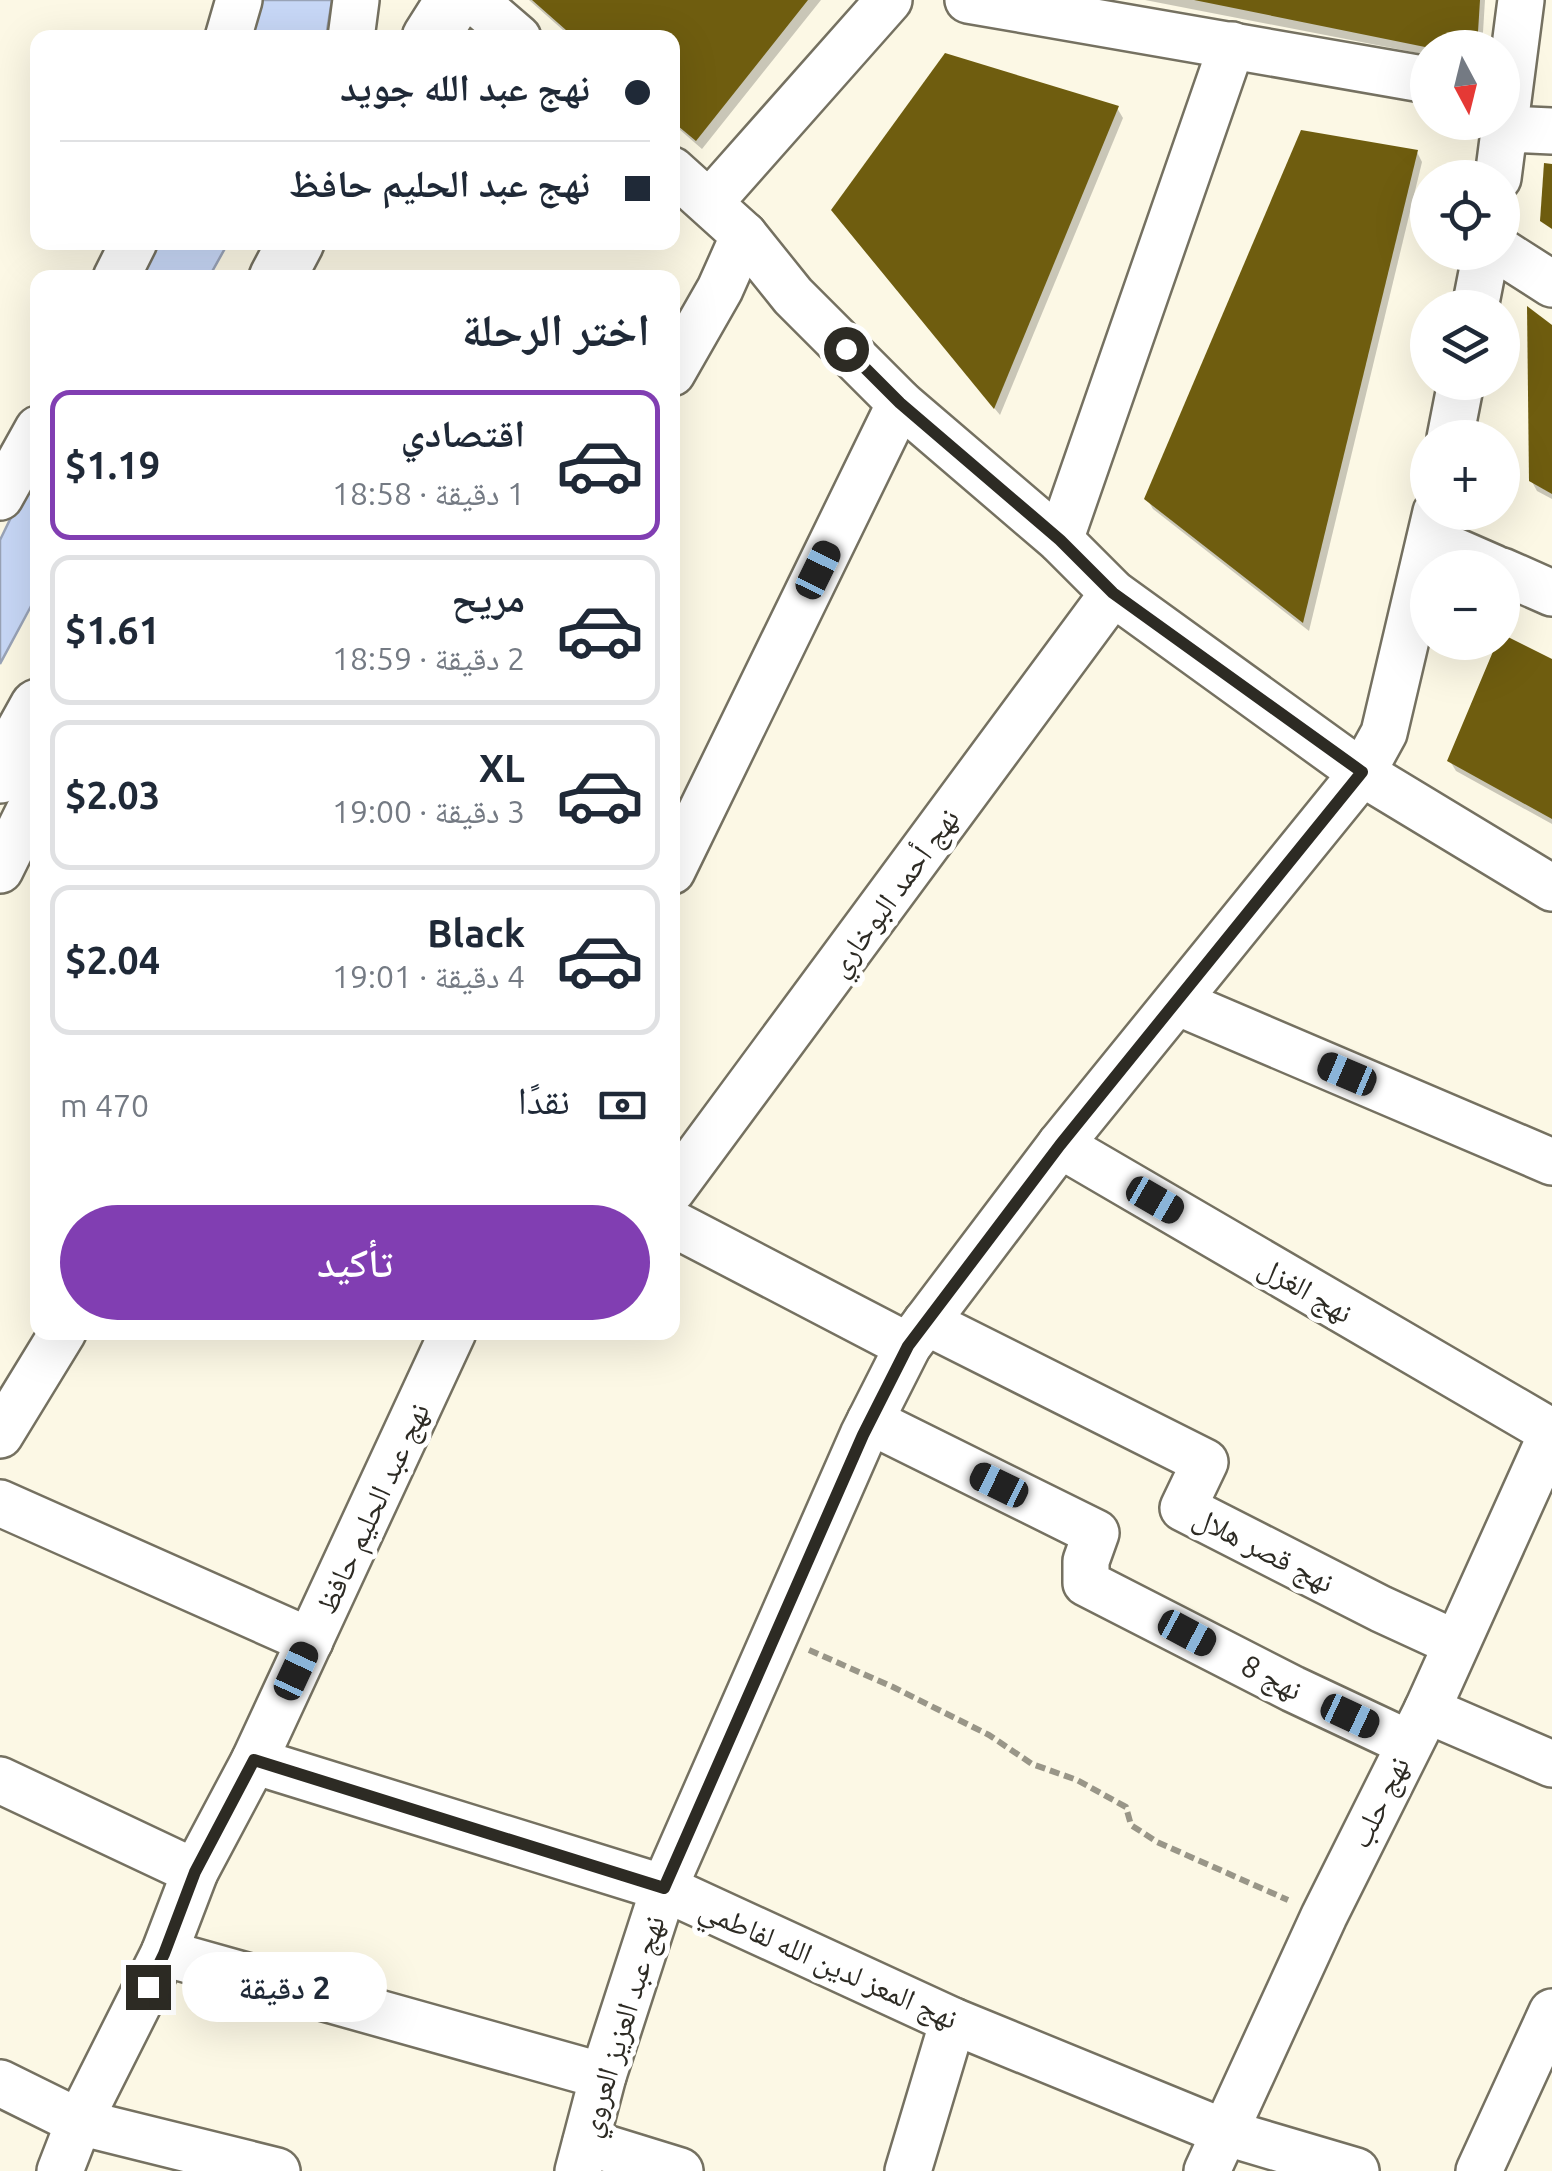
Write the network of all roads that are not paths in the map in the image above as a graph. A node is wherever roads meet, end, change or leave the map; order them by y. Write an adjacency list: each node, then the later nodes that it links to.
1 (239, 0): 8 (street)
2 (356, 0): 9 (street)
3 (454, 0): 10 (main road)
4 (474, 0): 11 (street)
5 (889, 0): 18 (street)
6 (968, 0): 13 (street)
7 (1521, 0): 12 (street)
8 (230, 30)
9 (351, 30)
10 (435, 30)
11 (509, 30)
12 (1517, 30)
13 (1232, 45): 14 (street); 28 (street)
14 (1410, 77)
15 (1520, 114): 16 (street)
16 (1552, 131)
17 (680, 177): 18 (street)
18 (710, 202): 19 (street)
19 (744, 235): 22 (street); 23 (street)
20 (1520, 264): 21 (street)
21 (1552, 284)
22 (680, 359)
23 (900, 403): 28 (street); 36 (street)
24 (30, 443): 25 (street)
25 (0, 497)
26 (1432, 530): 34 (street, نهج عبد العزيز العروي)
27 (1439, 530): 29 (street)
28 (1060, 540): 31 (street)
29 (1468, 550)
30 (1520, 580): 32 (street)
31 (1113, 593): 34 (street); 42 (street, نهج أحمد البوخاري)
32 (1552, 593)
33 (30, 740): 35 (main road)
34 (1362, 772): 38 (street); 39 (street, نهج عبد العزيز العروي)
35 (18, 789): 37 (street)
36 (680, 855)
37 (0, 870)
38 (1552, 888)
39 (1176, 1002): 40 (street, نهج عبد العزيز العروي); 41 (street)
40 (1060, 1145): 44 (street, نهج عبد العزيز العروي); 48 (street, نهج الغزل)
41 (1552, 1162)
42 (680, 1179)
43 (680, 1226): 44 (street)
44 (917, 1334): 47 (street, نهج عبد العزيز العروي); 52 (street, نهج قصر هلال)
45 (57, 1340): 49 (street)
46 (449, 1340): 51 (street, نهج عبد الحليم حافظ)
47 (870, 1421): 53 (street, نهج 8); 58 (street, نهج عبد العزيز العروي)
48 (1552, 1432): 52 (street, نهج حلب)
49 (0, 1435)
50 (0, 1503): 51 (street)
51 (310, 1641): 54 (street, نهج عبد الحليم حافظ)
52 (1455, 1643): 53 (street, نهج حلب)
53 (1417, 1726): 55 (street); 65 (street, نهج حلب)
54 (254, 1760): 57 (street, نهج عبد الحليم حافظ); 58 (street, نهج المعز لدين الله لفاطمي)
55 (1552, 1764)
56 (0, 1780): 57 (street)
57 (195, 1872): 59 (street, نهج عبد الحليم حافظ)
58 (664, 1888): 61 (street, نهج المعز لدين الله لفاطمي); 62 (street, نهج عبد العزيز العروي)
59 (164, 1954): 62 (street); 64 (street, نهج عبد الحليم حافظ)
60 (1552, 2012): 72 (street)
61 (954, 2020): 65 (street, نهج المعز لدين الله لفاطمي); 70 (street)
62 (603, 2076): 66 (street, نهج عبد العزيز العروي)
63 (0, 2083): 64 (street)
64 (79, 2122): 67 (street, نهج عبد الحليم حافظ); 68 (street)
65 (1216, 2152): 71 (street, نهج المعز لدين الله لفاطمي)
66 (582, 2156): 69 (street)
67 (60, 2171)
68 (277, 2171)
69 (680, 2171)
70 (908, 2171)
71 (1356, 2171)
72 (1479, 2171)

